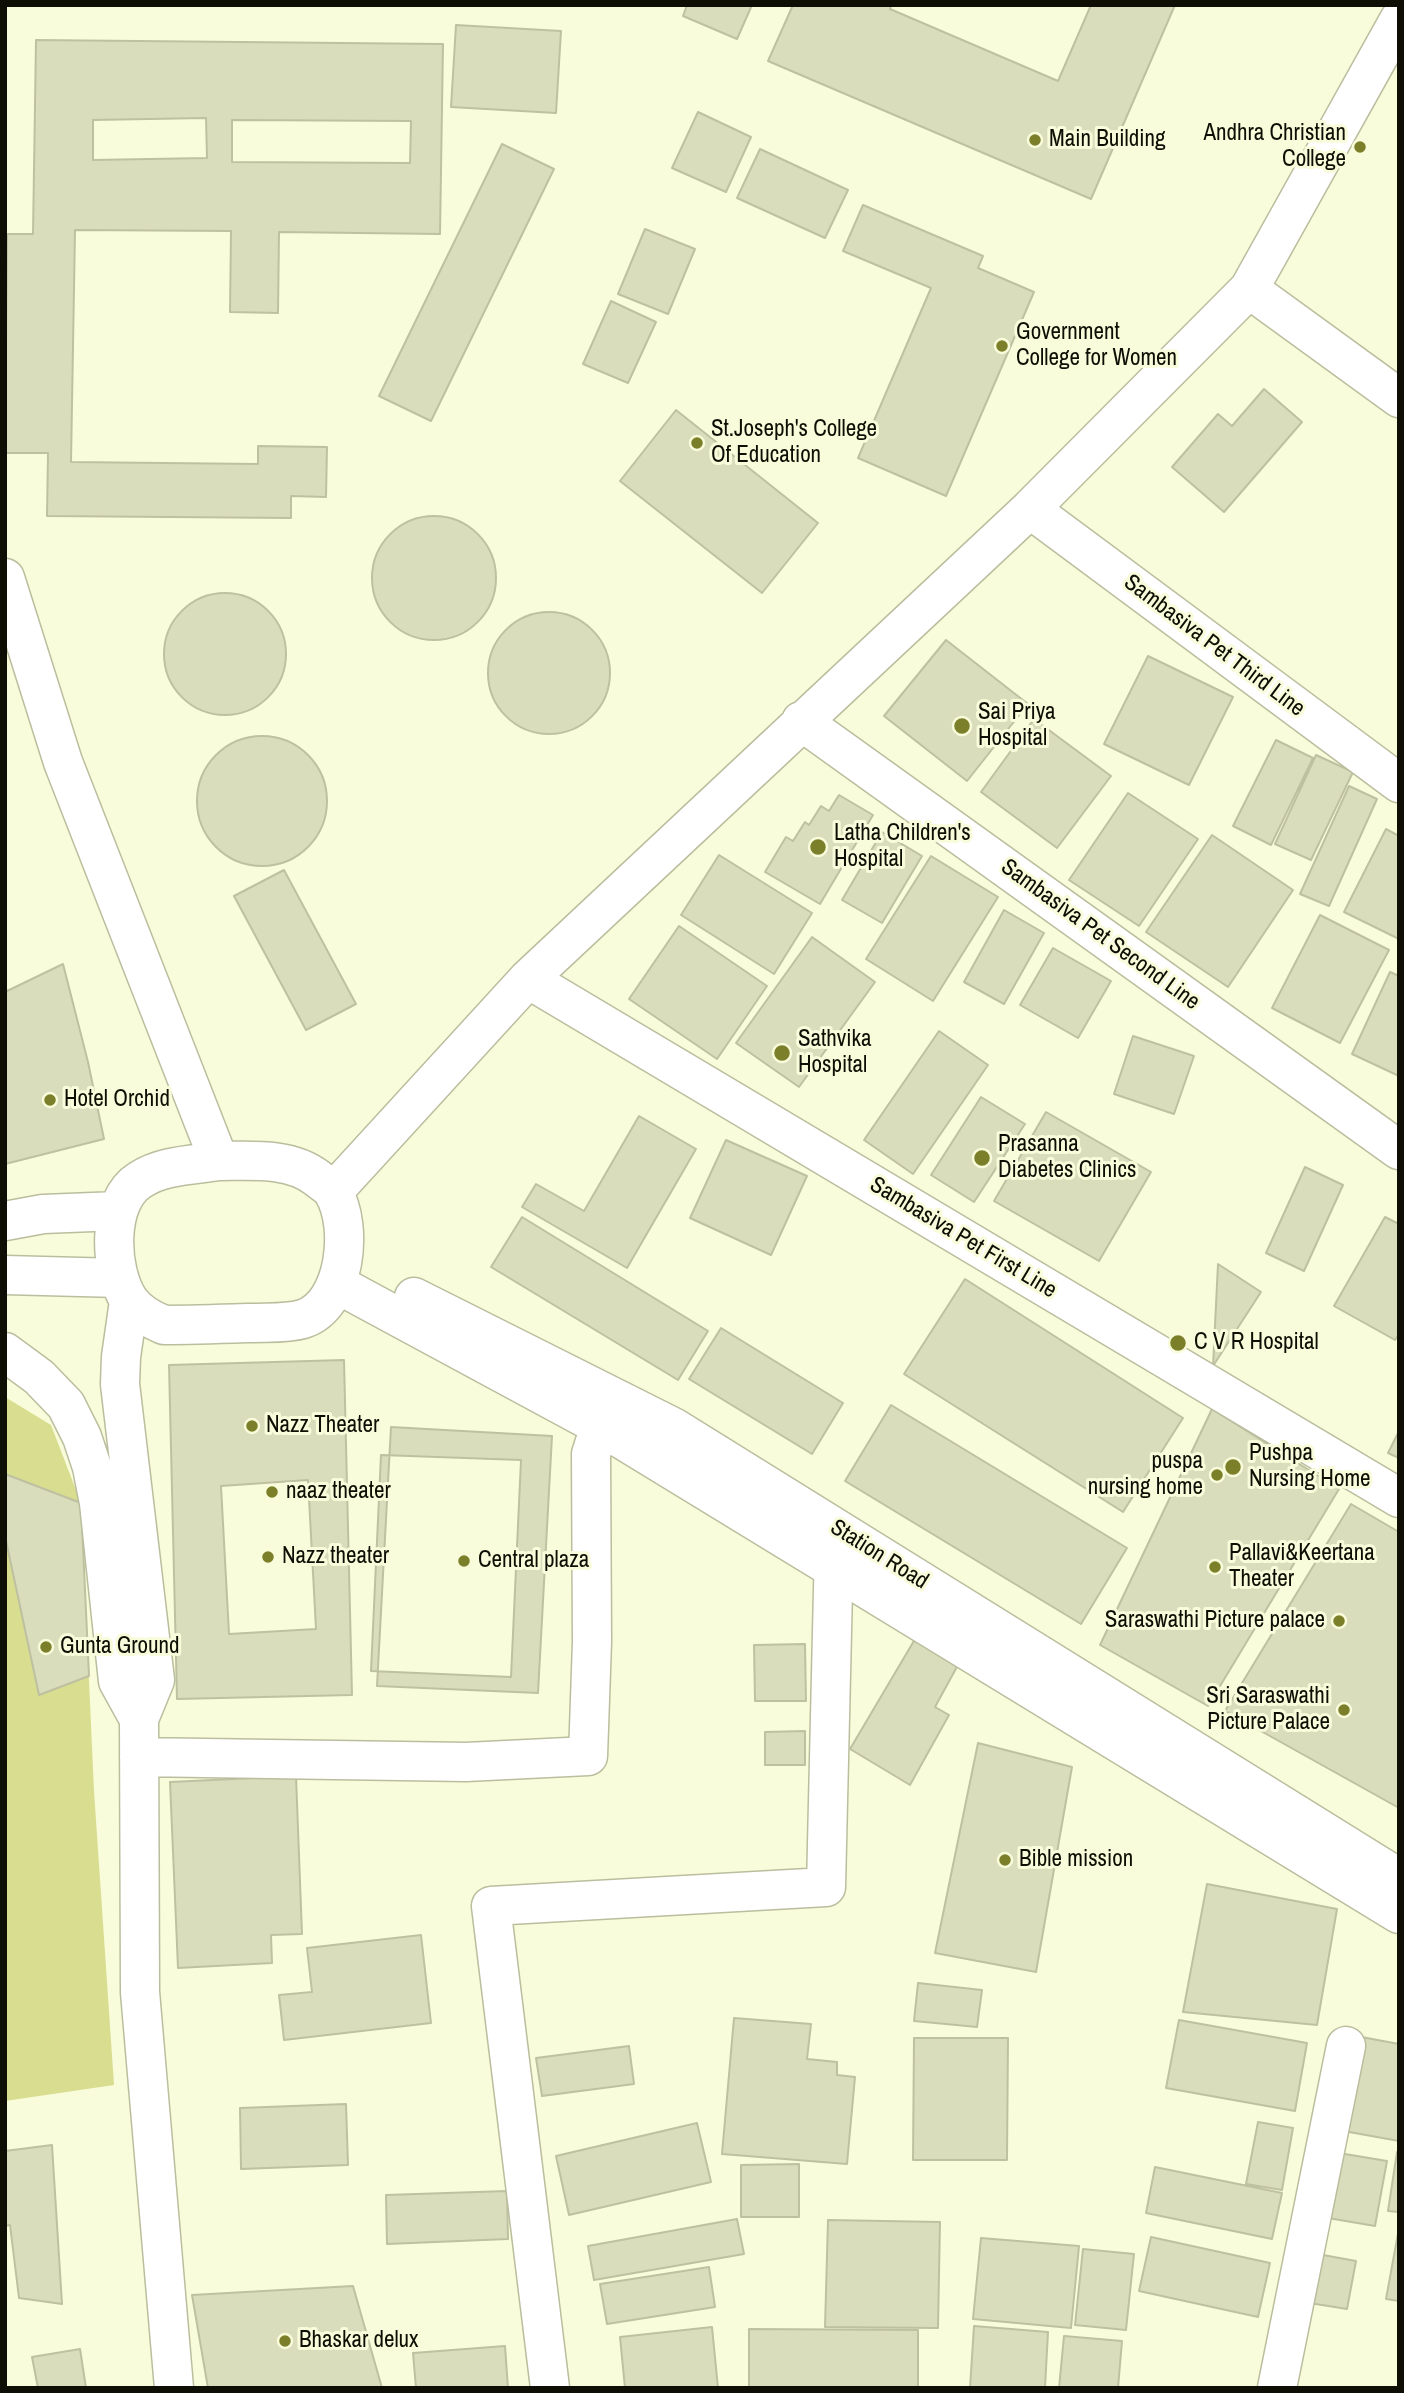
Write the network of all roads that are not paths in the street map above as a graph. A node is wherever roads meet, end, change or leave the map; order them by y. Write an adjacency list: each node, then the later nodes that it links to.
1 (1399, 20): 2 (street)
2 (1249, 289): 3 (street); 4 (street)
3 (1399, 398)
4 (1030, 509): 6 (street); 7 (street, Sambasiva Pet Third Line)
5 (6, 581): 10 (street)
6 (801, 721): 8 (street); 9 (street, Sambasiva Pet Second Line)
7 (1399, 783)
8 (528, 979): 11 (street); 19 (street, Sambasiva Pet First Line)
9 (1399, 1150)
10 (219, 1161): 11 (street); 12 (street)
11 (333, 1192): 14 (street)
12 (118, 1210): 13 (street); 16 (street)
13 (7, 1219)
14 (340, 1273): 16 (street); 18 (street, Station Road)
15 (5, 1275): 16 (street)
16 (124, 1290): 22 (street)
17 (5, 1352): 22 (street)
18 (615, 1416): 20 (street, Station Road); 21 (street); 23 (street)
19 (1399, 1498)
20 (834, 1527): 21 (street); 24 (street, Station Road)
21 (833, 1568): 25 (street); 28 (street)
22 (139, 1719): 23 (street)
23 (139, 1757): 27 (street)
24 (1399, 1878)
25 (1399, 1914)
26 (1346, 2046): 29 (street)
27 (174, 2388)
28 (550, 2388)
29 (1276, 2388)

